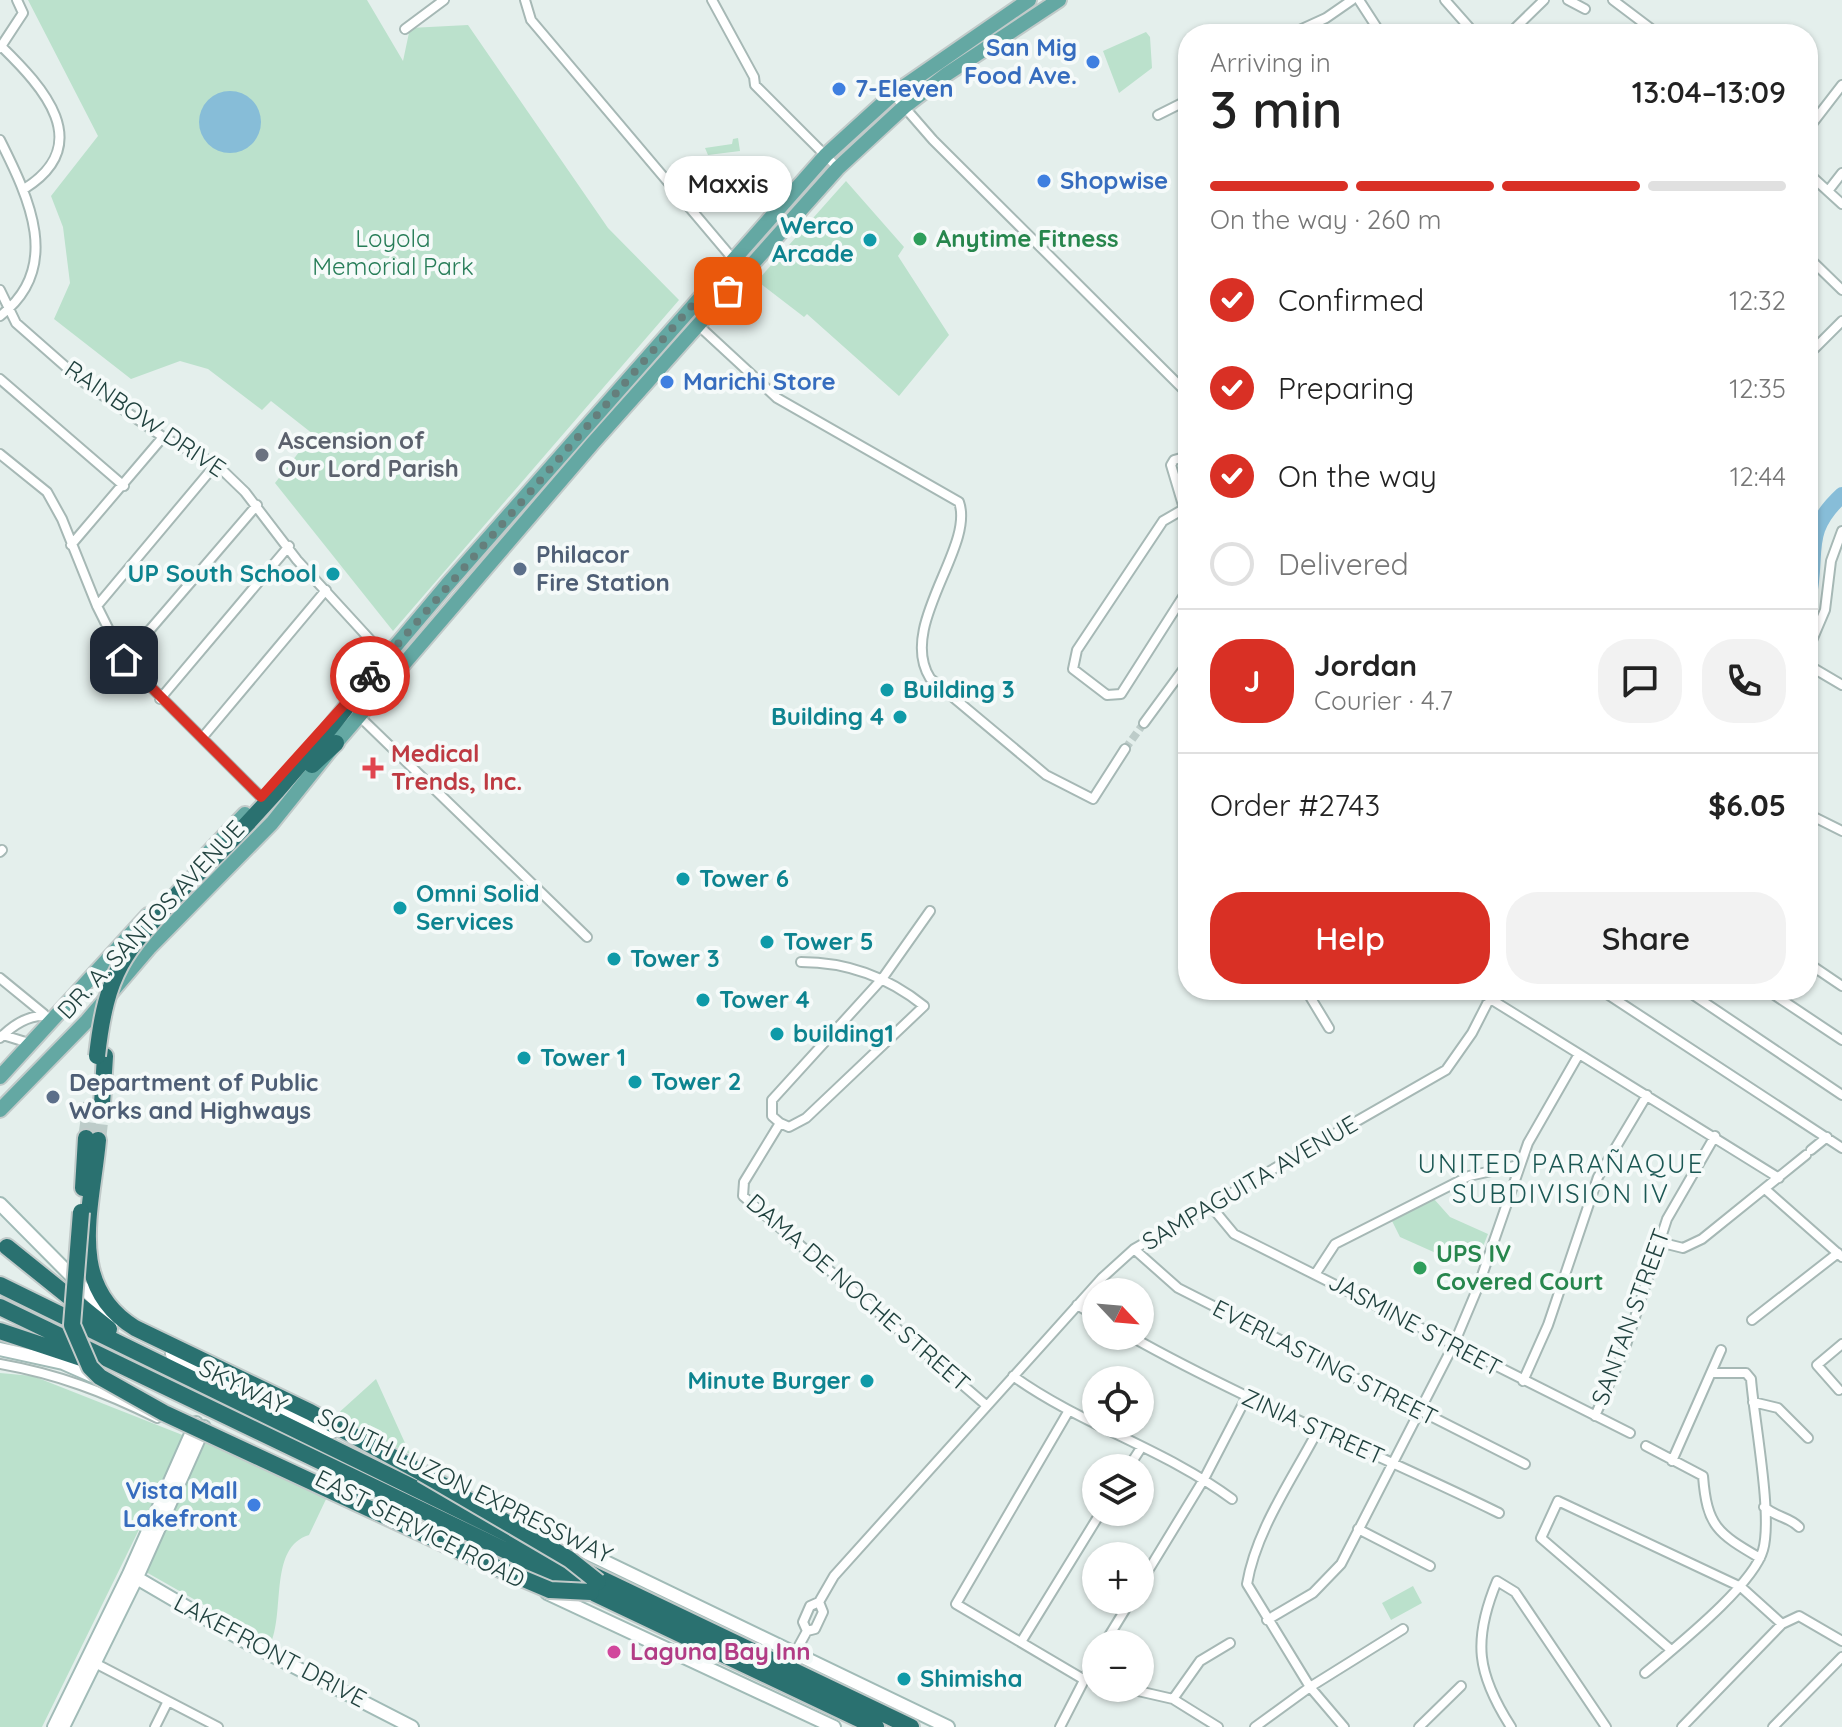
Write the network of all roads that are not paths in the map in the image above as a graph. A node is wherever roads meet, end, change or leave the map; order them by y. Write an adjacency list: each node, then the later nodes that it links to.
1 (17, 0): 22 (street)
2 (420, 0): 15 (street)
3 (444, 0): 15 (street)
4 (525, 0): 37 (street)
5 (712, 0): 30 (street)
6 (1029, 0): 24 (main road, DR. A. SANTOS AVENUE)
7 (1059, 0): 26 (main road, DR. A. SANTOS AVENUE)
8 (1352, 0): 16 (street)
9 (1359, 0): 17 (street)
10 (1445, 0): 18 (street)
11 (1544, 0): 19 (street)
12 (1568, 0): 14 (street)
13 (1613, 0): 20 (street)
14 (1585, 9)
15 (427, 10): 21 (street)
16 (1313, 24)
17 (1375, 24)
18 (1466, 24)
19 (1519, 24)
20 (1645, 24)
21 (405, 29)
22 (1, 47): 34 (street)
23 (1842, 85): 28 (street)
24 (893, 94): 26 (street); 30 (main road, DR. A. SANTOS AVENUE)
25 (1178, 105): 27 (street)
26 (904, 107): 31 (main road, DR. A. SANTOS AVENUE); 47 (street)
27 (1158, 115)
28 (1818, 116)
29 (0, 140): 34 (street)
30 (826, 155): 31 (street); 37 (main road, DR. A. SANTOS AVENUE)
31 (838, 168): 39 (main road, DR. A. SANTOS AVENUE)
32 (1842, 173): 35 (street)
33 (1818, 182): 35 (street)
34 (24, 189): 42 (street)
35 (1828, 191): 36 (street)
36 (1842, 204)
37 (731, 261): 39 (street); 49 (main road, DR. A. SANTOS AVENUE)
38 (1818, 267): 41 (street)
39 (744, 272): 44 (main road, DR. A. SANTOS AVENUE)
40 (0, 290): 42 (street, RAINBOW DRIVE)
41 (1842, 290)
42 (4, 313): 48 (street, RAINBOW DRIVE)
43 (1842, 321): 45 (street)
44 (697, 324): 49 (main road, DR. A. SANTOS AVENUE); 77 (street)
45 (1818, 345)
46 (0, 379): 55 (street)
47 (1178, 384)
48 (163, 437): 54 (street, RAINBOW DRIVE); 55 (street)
49 (587, 438): 50 (main road, DR. A. SANTOS AVENUE); 52 (main road, DR. A. SANTOS AVENUE)
50 (569, 447): 52 (main road); 66 (main road, DR. A. SANTOS AVENUE)
51 (0, 454): 60 (street)
52 (580, 458): 73 (main road, DR. A. SANTOS AVENUE)
53 (1178, 460): 56 (street)
54 (216, 464): 57 (street, RAINBOW DRIVE); 64 (street)
55 (124, 486): 60 (street)
56 (1178, 494)
57 (257, 505): 61 (street, RAINBOW DRIVE); 67 (street)
58 (1178, 512): 63 (street)
59 (1842, 531): 65 (street)
60 (71, 545): 64 (street)
61 (289, 546): 62 (street, RAINBOW DRIVE); 72 (street)
62 (326, 590): 66 (street, RAINBOW DRIVE); 75 (street)
63 (1178, 605)
64 (97, 606): 67 (street)
65 (1818, 626)
66 (386, 657): 71 (main road, DR. A. SANTOS AVENUE)
67 (124, 660): 72 (street)
68 (1818, 671): 70 (street)
69 (1178, 677): 74 (street)
70 (1842, 685)
71 (362, 687): 78 (main road, DR. A. SANTOS AVENUE); 81 (highway)
72 (160, 699): 75 (street)
73 (359, 716): 76 (main road, DR. A. SANTOS AVENUE); 83 (street)
74 (1144, 723)
75 (202, 738): 78 (street)
76 (336, 743): 81 (highway); 105 (main road, DR. A. SANTOS AVENUE)
77 (1125, 749)
78 (261, 797): 95 (main road, DR. A. SANTOS AVENUE)
79 (1818, 819): 80 (street)
80 (1842, 831)
81 (188, 888): 104 (highway, bridge)
82 (930, 911): 87 (street, DAMA DE NOCHE STREET)
83 (587, 937)
84 (801, 962): 87 (street)
85 (1818, 970): 88 (street)
86 (0, 978): 95 (street)
87 (882, 979): 106 (street, DAMA DE NOCHE STREET); 106 (street)
88 (1842, 986)
89 (1312, 1000): 96 (street)
90 (1489, 1000): 114 (street, SAMPAGUITA AVENUE)
91 (1501, 1000): 100 (street)
92 (1619, 1000): 108 (street)
93 (1701, 1000): 103 (street)
94 (1782, 1000): 98 (street)
95 (51, 1016): 97 (street); 99 (main road, DR. A. SANTOS AVENUE)
96 (1329, 1028)
97 (1, 1037): 99 (street)
98 (1842, 1040)
99 (33, 1044): 101 (main road, DR. A. SANTOS AVENUE)
100 (1579, 1054): 102 (street); 110 (street)
101 (0, 1077)
102 (1647, 1095): 107 (street); 138 (street)
103 (1842, 1095)
104 (96, 1104)
105 (0, 1110)
106 (780, 1123): 142 (street, DAMA DE NOCHE STREET)
107 (1715, 1136): 111 (street); 115 (street, SANTAN STREET)
108 (1827, 1137): 109 (street); 111 (street)
109 (1840, 1142)
110 (1519, 1165): 119 (street); 128 (street)
111 (1779, 1178): 112 (street)
112 (1765, 1189): 115 (street); 118 (street)
113 (0, 1204): 178 (main road)
114 (1210, 1205): 117 (street, SAMPAGUITA AVENUE); 119 (street, JASMINE STREET)
115 (1659, 1242): 145 (street, SANTAN STREET)
116 (7, 1247): 134 (highway)
117 (1134, 1249): 122 (street, SAMPAGUITA AVENUE); 143 (street, EVERLASTING STREET)
118 (1840, 1255): 126 (street)
119 (1316, 1273): 128 (street, JASMINE STREET)
120 (0, 1285): 134 (highway, SOUTH LUZON EXPRESSWAY)
121 (0, 1295): 167 (highway, SKYWAY, bridge)
122 (1077, 1305): 124 (street); 137 (street, SAMPAGUITA AVENUE)
123 (0, 1307): 167 (highway, SKYWAY, bridge)
124 (1082, 1308)
125 (0, 1314): 135 (highway, SOUTH LUZON EXPRESSWAY)
126 (1752, 1320)
127 (0, 1331): 135 (highway)
128 (1454, 1344): 138 (street, JASMINE STREET); 143 (street)
129 (1842, 1344): 139 (street)
130 (0, 1349): 146 (main road, EAST SERVICE ROAD)
131 (1154, 1349): 140 (street, ZINIA STREET)
132 (1721, 1350): 136 (street)
133 (0, 1364): 146 (street)
134 (172, 1367): 198 (highway, SOUTH LUZON EXPRESSWAY)
135 (114, 1369): 195 (highway, SOUTH LUZON EXPRESSWAY)
136 (1711, 1373): 141 (street); 154 (street)
137 (1013, 1376): 142 (street, SAMPAGUITA AVENUE); 144 (street)
138 (1523, 1381): 145 (street, JASMINE STREET)
139 (1839, 1390)
140 (1246, 1398): 147 (street, ZINIA STREET); 156 (street)
141 (1753, 1402): 149 (street); 158 (street)
142 (986, 1405): 169 (street, SAMPAGUITA AVENUE)
143 (1418, 1410): 153 (street); 155 (street, EVERLASTING STREET)
144 (1068, 1412): 151 (street); 175 (street)
145 (1595, 1416): 148 (street, JASMINE STREET)
146 (198, 1430): 166 (main road); 194 (main road, EAST SERVICE ROAD)
147 (1318, 1430): 153 (street, ZINIA STREET); 170 (street)
148 (1630, 1433)
149 (1808, 1438)
150 (1646, 1446): 154 (street)
151 (1141, 1448): 152 (street); 156 (street)
152 (1137, 1454)
153 (1391, 1461): 159 (street, ZINIA STREET); 162 (street)
154 (1672, 1461): 163 (street)
155 (1525, 1464)
156 (1204, 1479): 157 (street); 164 (street)
157 (1232, 1499)
158 (1764, 1507): 161 (street); 163 (street)
159 (1499, 1513)
160 (1092, 1526): 175 (street)
161 (1799, 1527)
162 (1358, 1529): 165 (street); 170 (street)
163 (1760, 1558): 168 (street)
164 (1154, 1561)
165 (1430, 1566)
166 (133, 1576): 180 (main road); 193 (main road, LAKEFRONT DRIVE)
167 (594, 1587): 167 (highway, bridge); 196 (highway, SKYWAY); 197 (highway, SKYWAY)
168 (1741, 1587): 171 (street); 177 (street); 177 (street)
169 (819, 1602): 173 (street, SAMPAGUITA AVENUE); 173 (street, SAMPAGUITA AVENUE)
170 (1267, 1620): 185 (street)
171 (1782, 1624): 174 (street); 207 (street)
172 (1403, 1629): 185 (street)
173 (807, 1631): 178 (street, SAMPAGUITA AVENUE)
174 (1842, 1640)
175 (1021, 1642): 182 (street)
176 (1230, 1643): 187 (street)
177 (1670, 1649): 181 (street)
178 (795, 1653): 199 (main road)
179 (1842, 1657): 208 (street)
180 (92, 1661): 188 (street); 189 (main road); 190 (main road)
181 (1645, 1673)
182 (1082, 1678)
183 (1082, 1681): 200 (street)
184 (1461, 1686): 204 (street)
185 (1310, 1687): 202 (street); 203 (street)
186 (1154, 1695): 187 (street)
187 (1173, 1699): 201 (street)
188 (168, 1701): 191 (street); 192 (street)
189 (54, 1727)
190 (63, 1727)
191 (155, 1727)
192 (218, 1727)
193 (412, 1727)
194 (834, 1727)
195 (860, 1727)
196 (876, 1727)
197 (899, 1727)
198 (911, 1727)
199 (948, 1727)
200 (1060, 1727)
201 (1218, 1727)
202 (1255, 1727)
203 (1344, 1727)
204 (1419, 1727)
205 (1511, 1727): 206 (street)
206 (1606, 1727)
207 (1682, 1727)
208 (1773, 1727)

